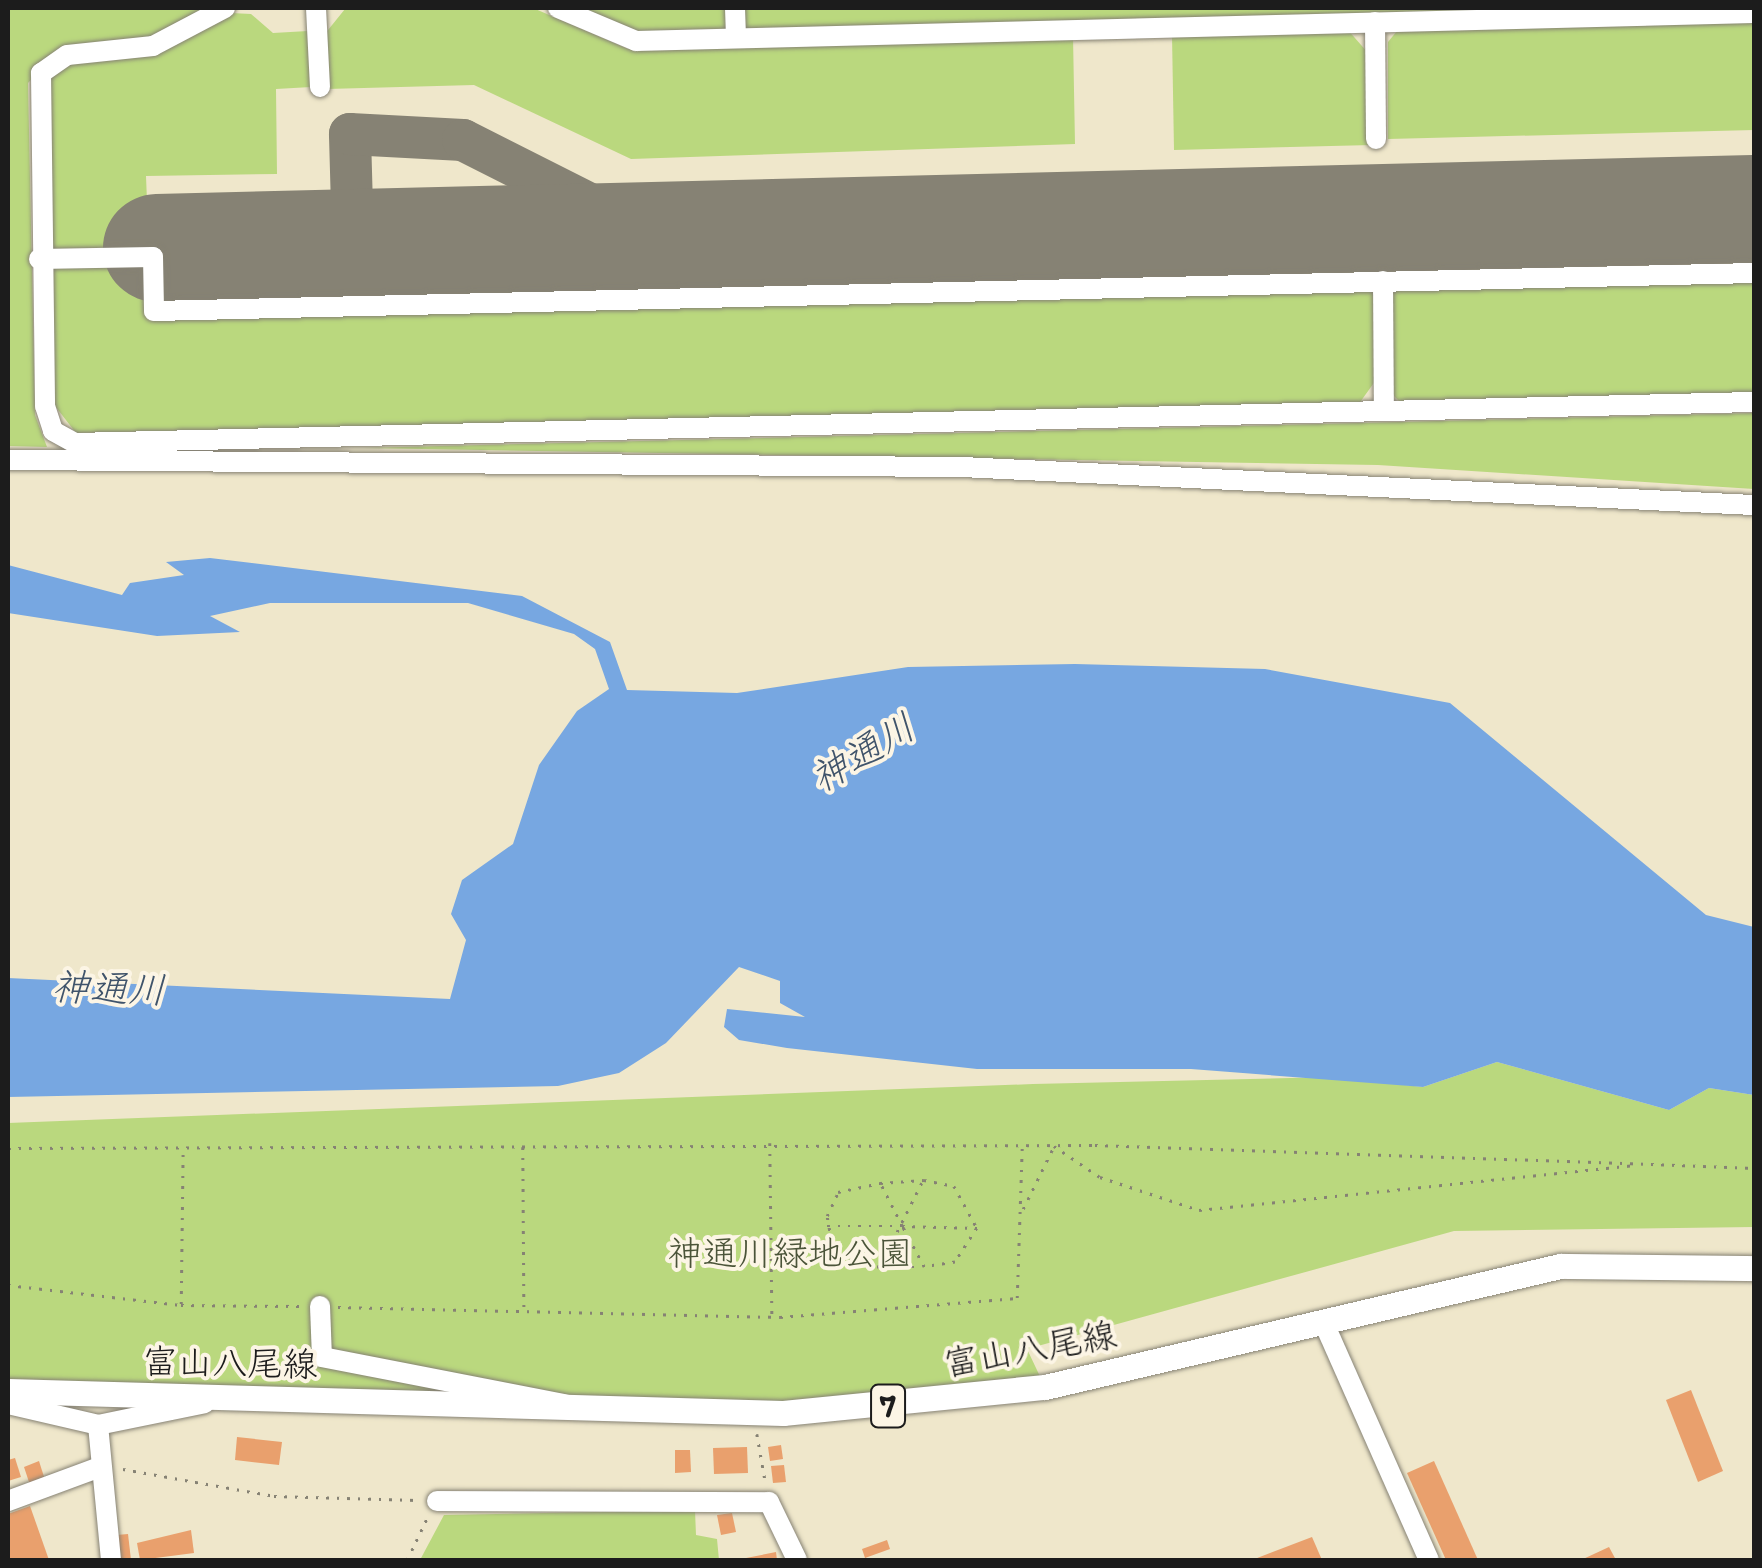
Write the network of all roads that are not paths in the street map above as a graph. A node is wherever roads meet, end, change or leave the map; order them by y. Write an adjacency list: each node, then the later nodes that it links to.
1 (225, 8): 10 (street)
2 (316, 8): 8 (street)
3 (558, 8): 7 (street)
4 (735, 8): 7 (street)
5 (1754, 13): 6 (street)
6 (1375, 22): 7 (street); 9 (street)
7 (736, 35)
8 (320, 87)
9 (1376, 139)
10 (39, 260): 12 (street); 14 (street)
11 (1754, 272): 12 (street)
12 (1383, 281): 14 (street)
13 (1754, 402): 14 (street)
14 (1384, 410)
15 (8, 460): 16 (street)
16 (1754, 505)
17 (1754, 1268): 19 (main road, 富山八尾線 / 7)
18 (320, 1306): 23 (street)
19 (1323, 1320): 23 (main road, 富山八尾線 / 7); 30 (street)
20 (8, 1391): 21 (main road, 富山八尾線 / 7)
21 (222, 1400): 23 (main road, 富山八尾線 / 7); 24 (street)
22 (8, 1404): 24 (street)
23 (573, 1408)
24 (98, 1426): 25 (street)
25 (100, 1467): 26 (street); 28 (street)
26 (8, 1500)
27 (437, 1501): 29 (street)
28 (111, 1560)
29 (797, 1560)
30 (1429, 1560)

